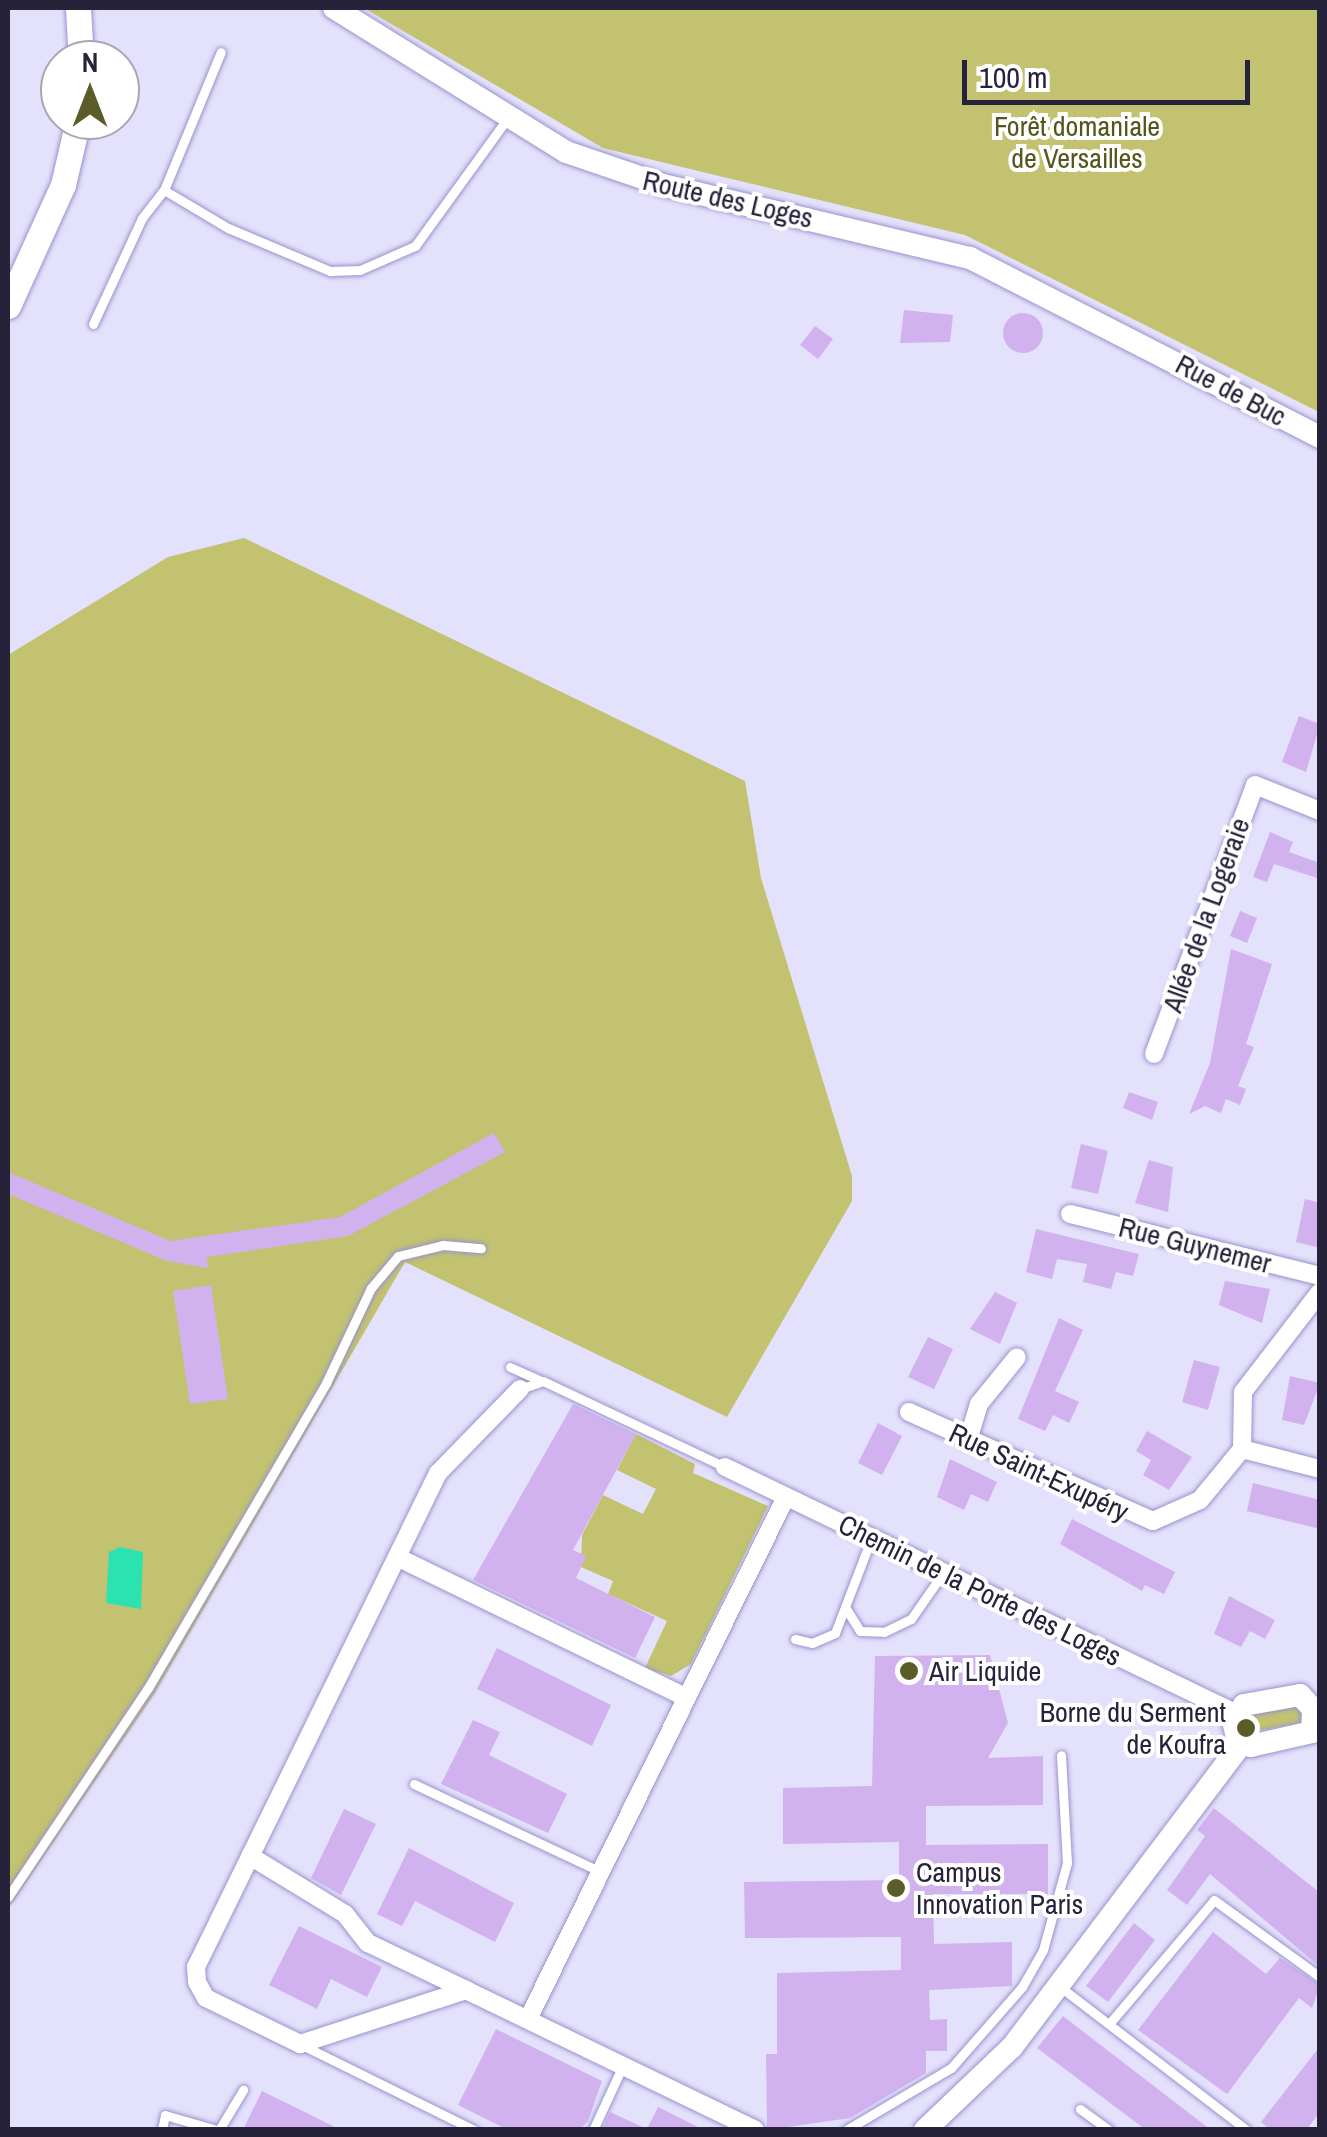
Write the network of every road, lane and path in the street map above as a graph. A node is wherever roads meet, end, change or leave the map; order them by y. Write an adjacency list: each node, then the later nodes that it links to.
1 (81, 8): 3 (main road)
2 (334, 8): 5 (street, Route des Loges)
3 (80, 40)
4 (221, 52): 7 (lane)
5 (508, 117): 7 (lane); 10 (street, Route des Loges)
6 (73, 140): 8 (main road)
7 (164, 190): 9 (lane)
8 (8, 306)
9 (93, 324)
10 (1142, 343): 11 (street, Rue de Buc)
11 (1320, 438)
12 (1320, 811): 13 (street, Allée de la Logeraie)
13 (1154, 1054)
14 (1070, 1214): 16 (street, Rue Guynemer)
15 (482, 1248): 42 (lane)
16 (1320, 1276)
17 (1320, 1292): 24 (street)
18 (1017, 1357): 23 (street)
19 (510, 1367): 20 (lane)
20 (543, 1381): 21 (lane); 25 (lane)
21 (520, 1389): 29 (street)
22 (909, 1412): 23 (street, Rue Saint-Exupéry)
23 (968, 1440): 24 (street, Rue Saint-Exupéry)
24 (1242, 1449): 26 (street)
25 (725, 1467): 27 (street, Chemin de la Porte des Loges)
26 (1320, 1468)
27 (786, 1497): 28 (street, Chemin de la Porte des Loges); 34 (street)
28 (872, 1536): 30 (street, Chemin de la Porte des Loges); 31 (lane)
29 (397, 1557): 34 (street); 40 (street)
30 (945, 1570): 31 (lane); 35 (street, Chemin de la Porte des Loges)
31 (845, 1607): 32 (lane)
32 (795, 1639)
33 (1313, 1690): 35 (street); 36 (street)
34 (687, 1698): 41 (street)
35 (1235, 1713): 37 (street)
36 (1316, 1734): 37 (street)
37 (1243, 1742): 44 (street)
38 (1061, 1755): 57 (lane)
39 (414, 1784): 41 (lane)
40 (250, 1856): 45 (street); 48 (street)
41 (601, 1872): 46 (street)
42 (8, 1897)
43 (1320, 1977): 47 (lane)
44 (1059, 1986): 47 (lane); 58 (street)
45 (466, 1990): 46 (street); 48 (street)
46 (528, 2019): 49 (street)
47 (1109, 2024): 60 (lane)
48 (300, 2044): 54 (lane)
49 (623, 2066): 55 (lane); 56 (street)
50 (242, 2090): 53 (lane)
51 (1080, 2109): 59 (lane)
52 (162, 2130): 53 (lane)
53 (218, 2130)
54 (474, 2130)
55 (594, 2130)
56 (755, 2130)
57 (846, 2130)
58 (925, 2130)
59 (1109, 2130)
60 (1247, 2130)

